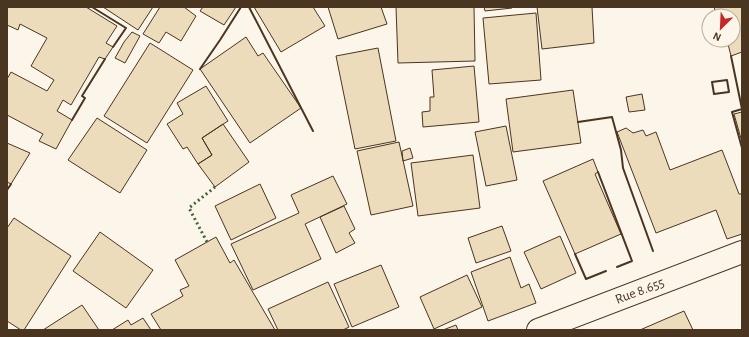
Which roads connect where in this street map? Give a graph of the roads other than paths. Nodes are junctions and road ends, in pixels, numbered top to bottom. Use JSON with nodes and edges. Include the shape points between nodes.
{"nodes":[{"id":1,"x":742,"y":252,"type":"edge"},
{"id":2,"x":538,"y":330,"type":"edge"}],
"edges":[{"from":1,"to":2,"type":"street","name":"Rue 8.655"}]}
